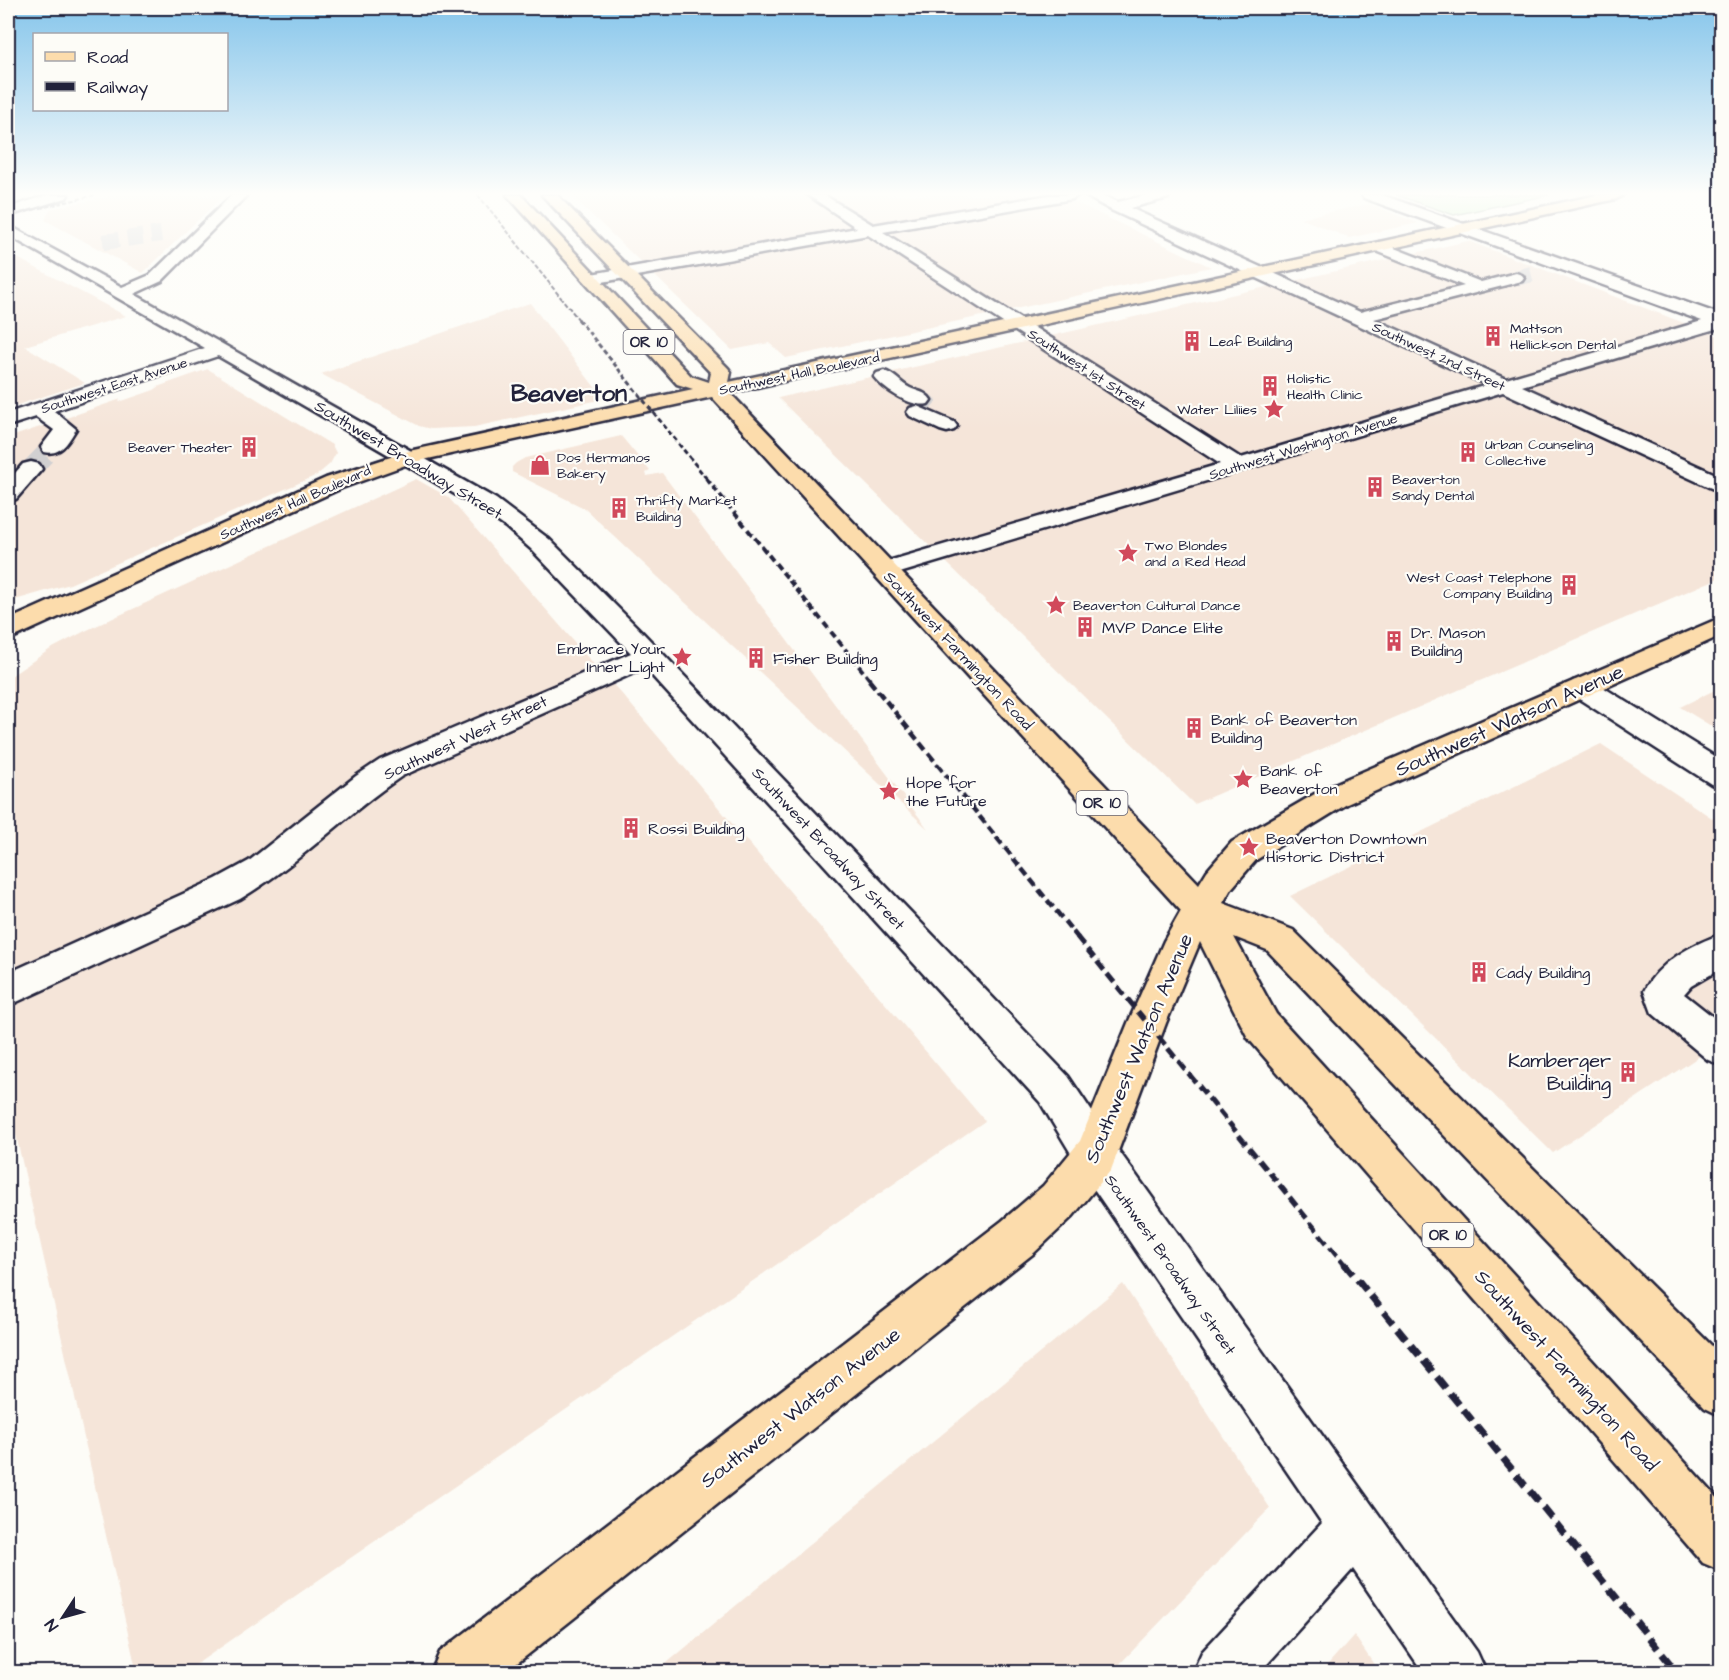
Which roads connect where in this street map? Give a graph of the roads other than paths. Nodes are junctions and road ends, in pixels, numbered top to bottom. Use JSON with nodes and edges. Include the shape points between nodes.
{"nodes":[{"id":1,"x":87,"y":273,"type":"edge"},
{"id":2,"x":161,"y":273,"type":"edge"},
{"id":3,"x":586,"y":273,"type":"edge"},
{"id":4,"x":623,"y":273,"type":"edge"},
{"id":5,"x":625,"y":273,"type":"edge"},
{"id":6,"x":937,"y":273,"type":"edge"},
{"id":7,"x":1258,"y":273,"type":"edge"},
{"id":8,"x":1260,"y":273,"type":"edge"},
{"id":9,"x":1446,"y":273,"type":"edge"},
{"id":10,"x":1586,"y":273,"type":"edge"},
{"id":11,"x":1516,"y":278,"type":"tunnel mouth"},
{"id":12,"x":591,"y":279,"type":"junction"},
{"id":13,"x":1480,"y":287,"type":"junction"},
{"id":14,"x":122,"y":293,"type":"junction"},
{"id":15,"x":1358,"y":318,"type":"junction"},
{"id":16,"x":1721,"y":321,"type":"edge"},
{"id":17,"x":1018,"y":325,"type":"junction"},
{"id":18,"x":221,"y":349,"type":"junction"},
{"id":19,"x":884,"y":377,"type":"dead end"},
{"id":20,"x":1504,"y":386,"type":"junction"},
{"id":21,"x":717,"y":392,"type":"junction"},
{"id":22,"x":39,"y":410,"type":"junction"},
{"id":23,"x":8,"y":420,"type":"edge"},
{"id":24,"x":947,"y":426,"type":"tunnel mouth"},
{"id":25,"x":52,"y":447,"type":"tunnel mouth"},
{"id":26,"x":409,"y":457,"type":"junction"},
{"id":27,"x":1238,"y":466,"type":"junction"},
{"id":28,"x":31,"y":469,"type":"tunnel mouth"},
{"id":29,"x":1722,"y":486,"type":"edge"},
{"id":30,"x":8,"y":494,"type":"edge"},
{"id":31,"x":884,"y":570,"type":"junction"},
{"id":32,"x":67,"y":603,"type":"junction"},
{"id":33,"x":8,"y":617,"type":"edge"},
{"id":34,"x":1722,"y":624,"type":"edge"},
{"id":35,"x":8,"y":630,"type":"edge"},
{"id":36,"x":649,"y":656,"type":"junction"},
{"id":37,"x":1583,"y":688,"type":"junction"},
{"id":38,"x":1722,"y":776,"type":"edge"},
{"id":39,"x":1200,"y":909,"type":"junction"},
{"id":40,"x":1722,"y":949,"type":"edge"},
{"id":41,"x":8,"y":990,"type":"edge"},
{"id":42,"x":1722,"y":1048,"type":"edge"},
{"id":43,"x":1095,"y":1155,"type":"junction"},
{"id":44,"x":1722,"y":1391,"type":"edge"},
{"id":45,"x":1355,"y":1527,"type":"junction"},
{"id":46,"x":1722,"y":1544,"type":"edge"},
{"id":47,"x":460,"y":1672,"type":"edge"},
{"id":48,"x":1222,"y":1672,"type":"edge"},
{"id":49,"x":1457,"y":1672,"type":"edge"}],
"edges":[{"from":1,"to":14,"type":"street","name":"Southwest Broadway Street"},
{"from":2,"to":14,"type":"street"},
{"from":3,"to":12,"type":"main road","name":"Southwest Farmington Road","number":"OR 10"},
{"from":4,"to":12,"type":"street"},
{"from":5,"to":21,"type":"main road","number":"OR 10","via":[[721,372]]},
{"from":6,"to":17,"type":"street","name":"Southwest 1st Street"},
{"from":7,"to":17,"type":"main road","name":"Southwest Hall Boulevard"},
{"from":8,"to":15,"type":"street","name":"Southwest 2nd Street"},
{"from":9,"to":13,"type":"street"},
{"from":10,"to":16,"type":"street"},
{"from":11,"to":13,"type":"street"},
{"from":12,"to":21,"type":"main road","name":"Southwest Farmington Road","number":"OR 10","via":[[684,380]]},
{"from":13,"to":15,"type":"street"},
{"from":14,"to":18,"type":"street","name":"Southwest Broadway Street"},
{"from":15,"to":20,"type":"street","name":"Southwest 2nd Street"},
{"from":16,"to":20,"type":"street","name":"Southwest Washington Avenue"},
{"from":17,"to":21,"type":"main road","name":"Southwest Hall Boulevard"},
{"from":17,"to":27,"type":"street","name":"Southwest 1st Street"},
{"from":18,"to":22,"type":"street","name":"Southwest East Avenue"},
{"from":18,"to":26,"type":"street","name":"Southwest Broadway Street"},
{"from":19,"to":24,"type":"street"},
{"from":20,"to":27,"type":"street","name":"Southwest Washington Avenue"},
{"from":20,"to":29,"type":"street","name":"Southwest 2nd Street"},
{"from":21,"to":26,"type":"main road","name":"Southwest Hall Boulevard"},
{"from":21,"to":31,"type":"main road","name":"Southwest Farmington Road","number":"OR 10"},
{"from":22,"to":23,"type":"street","name":"Southwest East Avenue"},
{"from":22,"to":25,"type":"street","via":[[66,429]]},
{"from":26,"to":32,"type":"main road","name":"Southwest Hall Boulevard","via":[[334,483]]},
{"from":26,"to":36,"type":"street","name":"Southwest Broadway Street","via":[[516,524]]},
{"from":27,"to":31,"type":"street","name":"Southwest Washington Avenue"},
{"from":28,"to":30,"type":"street"},
{"from":31,"to":39,"type":"main road","name":"Southwest Farmington Road","number":"OR 10"},
{"from":32,"to":33,"type":"main road"},
{"from":32,"to":35,"type":"main road","name":"Southwest Hall Boulevard"},
{"from":34,"to":37,"type":"main road","name":"Southwest Watson Avenue"},
{"from":36,"to":41,"type":"street","name":"Southwest West Street","via":[[391,768],[261,870],[228,889]]},
{"from":36,"to":43,"type":"street","name":"Southwest Broadway Street","via":[[1054,1089]]},
{"from":37,"to":38,"type":"street"},
{"from":37,"to":39,"type":"main road","name":"Southwest Watson Avenue","via":[[1336,796],[1286,824],[1244,851]]},
{"from":39,"to":43,"type":"main road","name":"Southwest Watson Avenue","via":[[1147,1023]]},
{"from":39,"to":44,"type":"main road","name":"Southwest Farmington Road","number":"OR 10","via":[[1280,940]]},
{"from":39,"to":46,"type":"main road","name":"Southwest Farmington Road","number":"OR 10","via":[[1262,1026]]},
{"from":40,"to":42,"type":"street","via":[[1678,975],[1663,991],[1665,1001]]},
{"from":43,"to":45,"type":"street","name":"Southwest Broadway Street"},
{"from":43,"to":47,"type":"main road","name":"Southwest Watson Avenue","via":[[1058,1201],[1018,1237]]},
{"from":45,"to":48,"type":"street"},
{"from":45,"to":49,"type":"street","name":"Southwest Broadway Street"}]}
